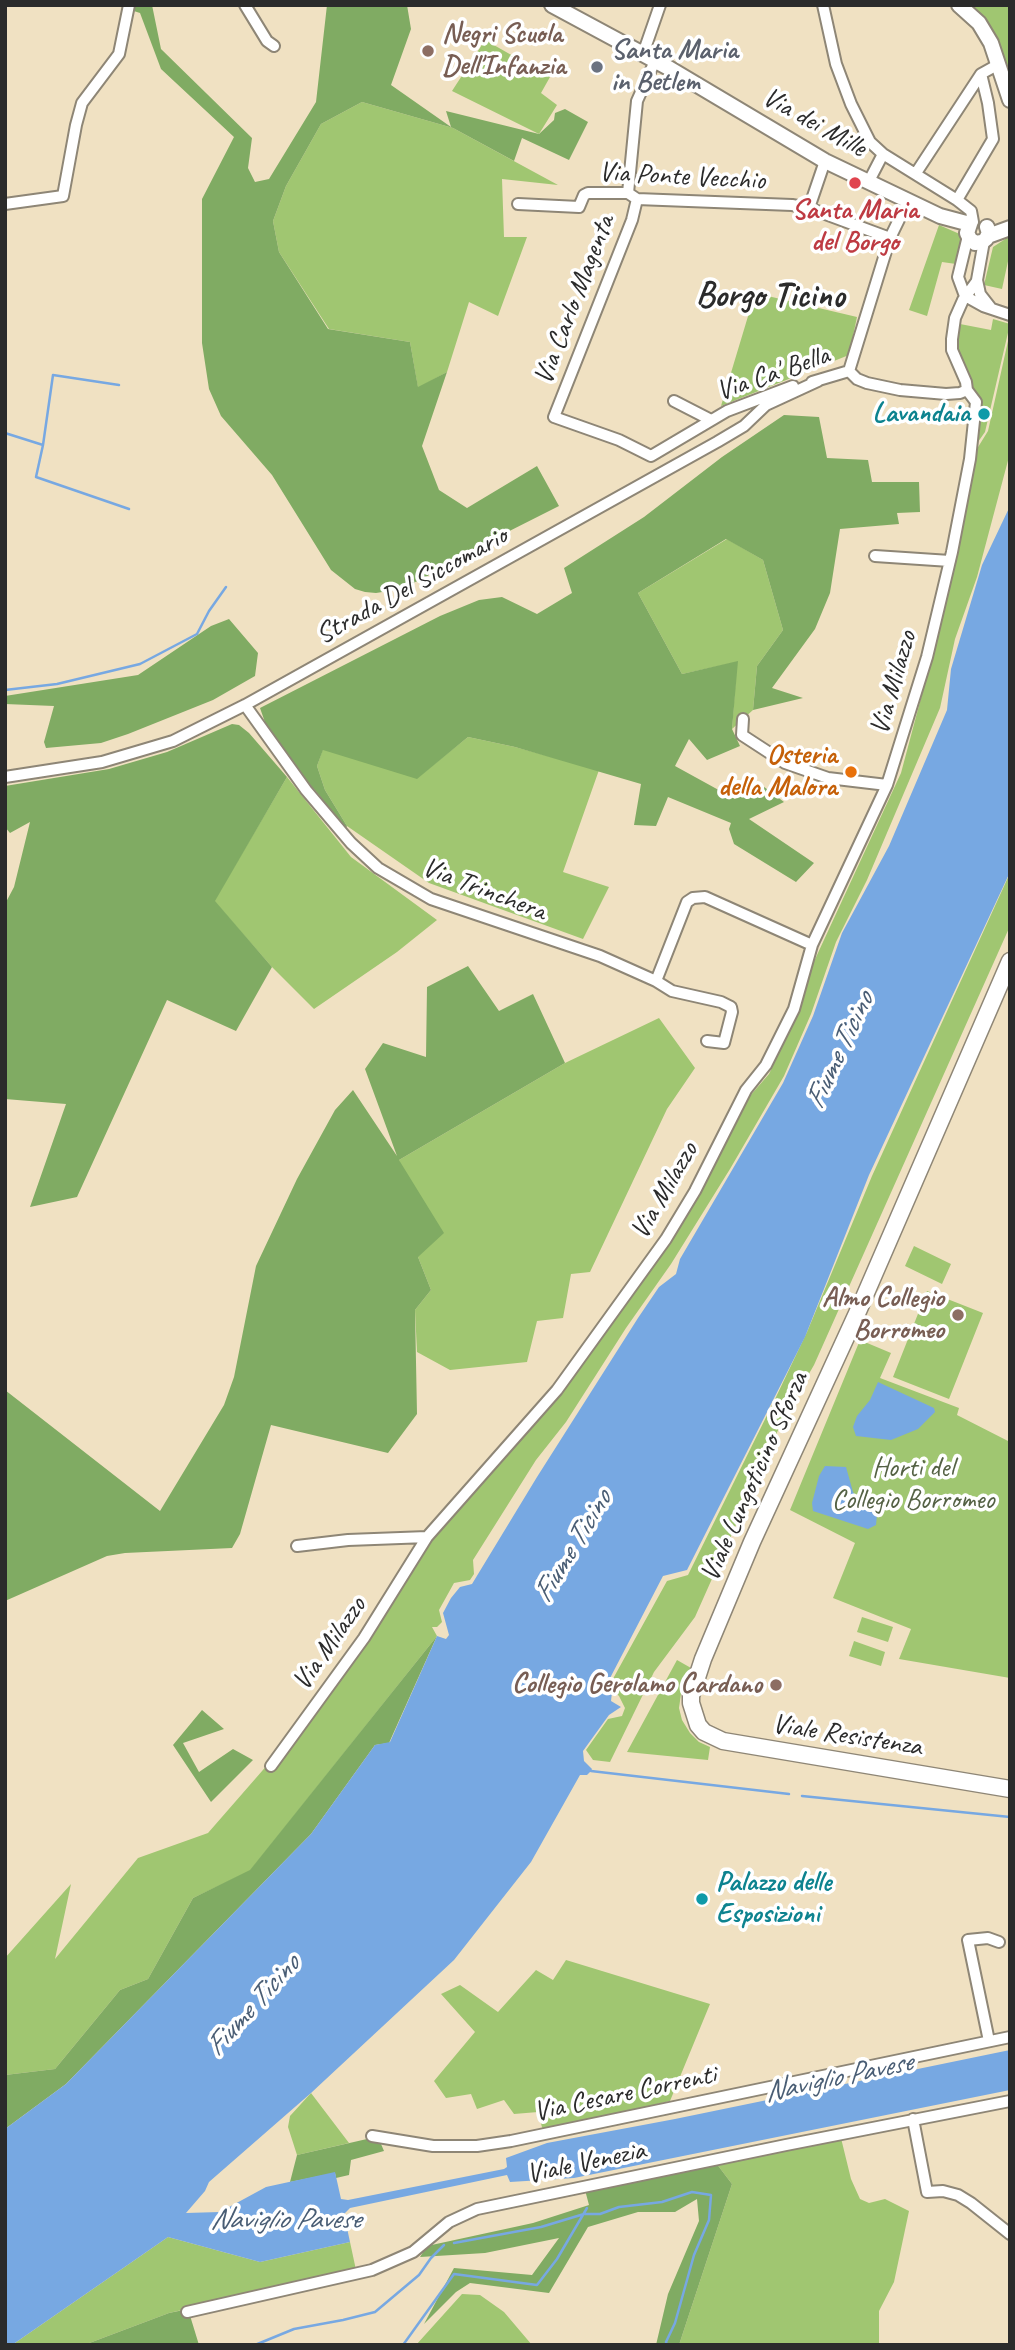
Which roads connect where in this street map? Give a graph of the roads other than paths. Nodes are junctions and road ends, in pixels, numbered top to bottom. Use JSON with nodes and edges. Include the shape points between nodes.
{"nodes":[{"id":1,"x":129,"y":5,"type":"edge"},
{"id":2,"x":245,"y":5,"type":"edge"},
{"id":3,"x":552,"y":5,"type":"edge"},
{"id":4,"x":660,"y":5,"type":"edge"},
{"id":5,"x":823,"y":5,"type":"edge"},
{"id":6,"x":959,"y":5,"type":"edge"},
{"id":7,"x":274,"y":47,"type":"dead end"},
{"id":8,"x":649,"y":58,"type":"junction"},
{"id":9,"x":999,"y":64,"type":"junction"},
{"id":10,"x":981,"y":74,"type":"junction"},
{"id":11,"x":1010,"y":100,"type":"edge"},
{"id":12,"x":883,"y":153,"type":"junction"},
{"id":13,"x":825,"y":161,"type":"junction"},
{"id":14,"x":916,"y":173,"type":"junction"},
{"id":15,"x":869,"y":181,"type":"junction"},
{"id":16,"x":632,"y":196,"type":"junction"},
{"id":17,"x":957,"y":200,"type":"junction"},
{"id":18,"x":908,"y":201,"type":"junction"},
{"id":19,"x":5,"y":204,"type":"edge"},
{"id":20,"x":518,"y":204,"type":"dead end"},
{"id":21,"x":809,"y":208,"type":"junction"},
{"id":22,"x":1010,"y":228,"type":"edge"},
{"id":23,"x":977,"y":231,"type":"junction"},
{"id":24,"x":890,"y":238,"type":"junction"},
{"id":25,"x":977,"y":281,"type":"junction"},
{"id":26,"x":965,"y":296,"type":"junction"},
{"id":27,"x":989,"y":306,"type":"junction"},
{"id":28,"x":1010,"y":315,"type":"edge"},
{"id":29,"x":849,"y":371,"type":"junction"},
{"id":30,"x":818,"y":381,"type":"junction"},
{"id":31,"x":967,"y":390,"type":"junction"},
{"id":32,"x":674,"y":401,"type":"dead end"},
{"id":33,"x":554,"y":418,"type":"joint"},
{"id":34,"x":711,"y":420,"type":"junction"},
{"id":35,"x":875,"y":556,"type":"dead end"},
{"id":36,"x":950,"y":561,"type":"junction"},
{"id":37,"x":244,"y":705,"type":"junction"},
{"id":38,"x":743,"y":719,"type":"dead end"},
{"id":39,"x":5,"y":777,"type":"edge"},
{"id":40,"x":887,"y":785,"type":"junction"},
{"id":41,"x":812,"y":945,"type":"junction"},
{"id":42,"x":1010,"y":961,"type":"edge"},
{"id":43,"x":656,"y":981,"type":"junction"},
{"id":44,"x":707,"y":1041,"type":"dead end"},
{"id":45,"x":427,"y":1537,"type":"junction"},
{"id":46,"x":297,"y":1546,"type":"dead end"},
{"id":47,"x":692,"y":1710,"type":"joint"},
{"id":48,"x":271,"y":1766,"type":"dead end"},
{"id":49,"x":1010,"y":1789,"type":"edge"},
{"id":50,"x":999,"y":1942,"type":"dead end"},
{"id":51,"x":1010,"y":2037,"type":"edge"},
{"id":52,"x":989,"y":2041,"type":"junction"},
{"id":53,"x":1010,"y":2101,"type":"edge"},
{"id":54,"x":914,"y":2119,"type":"junction"},
{"id":55,"x":372,"y":2136,"type":"dead end"},
{"id":56,"x":1010,"y":2234,"type":"edge"},
{"id":57,"x":187,"y":2312,"type":"dead end"}],
"edges":[{"from":1,"to":19,"type":"street","via":[[119,54],[82,103],[64,196]]},
{"from":2,"to":7,"type":"street"},
{"from":3,"to":8,"type":"street","name":"Via dei Mille"},
{"from":4,"to":8,"type":"street","name":"Via Carlo Magenta"},
{"from":5,"to":12,"type":"street","via":[[836,64],[851,104],[870,142]]},
{"from":6,"to":9,"type":"street","via":[[979,23]]},
{"from":8,"to":13,"type":"street","name":"Via dei Mille"},
{"from":8,"to":16,"type":"street","name":"Via Carlo Magenta","via":[[637,101]]},
{"from":9,"to":10,"type":"street"},
{"from":9,"to":11,"type":"street"},
{"from":10,"to":14,"type":"street"},
{"from":10,"to":17,"type":"street","via":[[993,139]]},
{"from":12,"to":14,"type":"street"},
{"from":12,"to":15,"type":"street"},
{"from":13,"to":15,"type":"street","name":"Via dei Mille"},
{"from":13,"to":21,"type":"street"},
{"from":14,"to":17,"type":"street"},
{"from":15,"to":18,"type":"street","name":"Via dei Mille"},
{"from":16,"to":20,"type":"street","name":"Via Ponte Vecchio","via":[[589,193],[579,207]]},
{"from":16,"to":21,"type":"street","name":"Via Ponte Vecchio"},
{"from":16,"to":33,"type":"street","name":"Via Carlo Magenta","via":[[632,219]]},
{"from":17,"to":23,"type":"street","via":[[971,211]]},
{"from":18,"to":23,"type":"street","name":"Via dei Mille"},
{"from":18,"to":24,"type":"street"},
{"from":21,"to":24,"type":"street","name":"Via Ponte Vecchio"},
{"from":22,"to":23,"type":"street"},
{"from":23,"to":25,"type":"street"},
{"from":23,"to":26,"type":"street","via":[[958,277]]},
{"from":24,"to":29,"type":"street"},
{"from":25,"to":26,"type":"street"},
{"from":25,"to":27,"type":"street"},
{"from":26,"to":27,"type":"street"},
{"from":26,"to":31,"type":"street","name":"Via Milazzo","via":[[955,318],[952,350]]},
{"from":27,"to":28,"type":"street"},
{"from":29,"to":30,"type":"street","name":"Via Ca' Bella"},
{"from":29,"to":31,"type":"street","via":[[867,383],[900,390],[946,394]]},
{"from":30,"to":34,"type":"street","name":"Via Ca' Bella","via":[[758,398]]},
{"from":30,"to":37,"type":"street","name":"Strada Del Siccomario","via":[[766,405],[744,426],[717,442]]},
{"from":31,"to":36,"type":"street","name":"Via Milazzo","via":[[976,402]]},
{"from":32,"to":34,"type":"street","name":"Via Ca' Bella"},
{"from":33,"to":34,"type":"street","name":"Via Ca' Bella","via":[[651,456]]},
{"from":35,"to":36,"type":"street"},
{"from":36,"to":40,"type":"street","name":"Via Milazzo","via":[[921,679]]},
{"from":37,"to":39,"type":"street","name":"Strada Del Siccomario","via":[[173,741],[138,752]]},
{"from":37,"to":43,"type":"street","name":"Via Trinchera","via":[[322,810],[378,868],[431,899],[600,956]]},
{"from":38,"to":40,"type":"street","via":[[742,735],[785,763],[828,778]]},
{"from":40,"to":41,"type":"street","name":"Via Milazzo"},
{"from":41,"to":43,"type":"street","via":[[705,897],[693,898],[687,902]]},
{"from":41,"to":45,"type":"street","name":"Via Milazzo","via":[[794,1009],[766,1065],[746,1090],[682,1216],[557,1390]]},
{"from":42,"to":47,"type":"main road","name":"Viale Lungoticino Sforza","via":[[859,1310],[752,1542],[703,1659],[691,1696]]},
{"from":43,"to":44,"type":"street","name":"Via Trinchera","via":[[672,991],[731,1007],[724,1043]]},
{"from":45,"to":46,"type":"street"},
{"from":45,"to":48,"type":"street","name":"Via Milazzo","via":[[365,1638]]},
{"from":47,"to":49,"type":"main road","name":"Viale Resistenza","via":[[705,1732],[737,1744]]},
{"from":50,"to":52,"type":"street","via":[[968,1940]]},
{"from":51,"to":52,"type":"street","name":"Via Cesare Correnti"},
{"from":52,"to":55,"type":"street","name":"Via Cesare Correnti","via":[[512,2141],[433,2146]]},
{"from":53,"to":54,"type":"street","name":"Viale Venezia"},
{"from":54,"to":56,"type":"street","via":[[927,2192],[958,2195]]},
{"from":54,"to":57,"type":"street","name":"Viale Venezia","via":[[477,2209],[449,2222],[413,2252],[372,2270]]}]}
